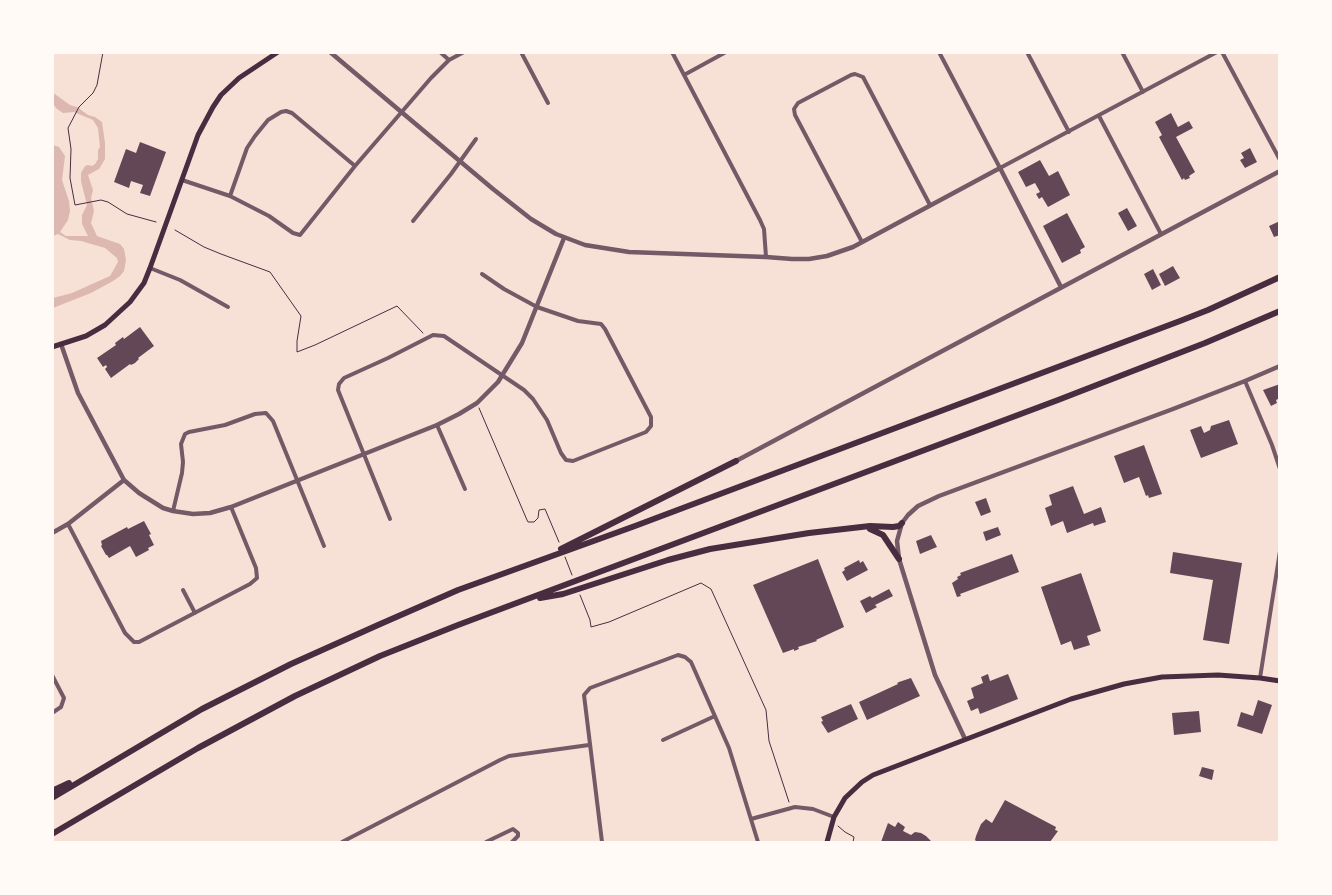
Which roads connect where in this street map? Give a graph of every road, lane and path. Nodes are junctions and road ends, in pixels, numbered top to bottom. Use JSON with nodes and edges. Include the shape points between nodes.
{"nodes":[{"id":1,"x":103,"y":52,"type":"edge"},
{"id":2,"x":278,"y":52,"type":"edge"},
{"id":3,"x":330,"y":52,"type":"edge"},
{"id":4,"x":440,"y":52,"type":"edge"},
{"id":5,"x":464,"y":52,"type":"edge"},
{"id":6,"x":521,"y":52,"type":"edge"},
{"id":7,"x":672,"y":52,"type":"edge"},
{"id":8,"x":726,"y":52,"type":"edge"},
{"id":9,"x":939,"y":52,"type":"edge"},
{"id":10,"x":1027,"y":52,"type":"edge"},
{"id":11,"x":1122,"y":52,"type":"edge"},
{"id":12,"x":1217,"y":52,"type":"edge"},
{"id":13,"x":1222,"y":52,"type":"edge"},
{"id":14,"x":449,"y":60,"type":"junction"},
{"id":15,"x":684,"y":75,"type":"junction"},
{"id":16,"x":1143,"y":92,"type":"junction"},
{"id":17,"x":548,"y":103,"type":"dead end"},
{"id":18,"x":401,"y":112,"type":"junction"},
{"id":19,"x":1098,"y":116,"type":"junction"},
{"id":20,"x":1068,"y":132,"type":"junction"},
{"id":21,"x":476,"y":139,"type":"dead end"},
{"id":22,"x":1280,"y":160,"type":"edge"},
{"id":23,"x":460,"y":162,"type":"junction"},
{"id":24,"x":356,"y":166,"type":"junction"},
{"id":25,"x":1000,"y":168,"type":"junction"},
{"id":26,"x":1280,"y":171,"type":"edge"},
{"id":27,"x":182,"y":180,"type":"junction"},
{"id":28,"x":230,"y":196,"type":"junction"},
{"id":29,"x":930,"y":206,"type":"junction"},
{"id":30,"x":413,"y":221,"type":"dead end"},
{"id":31,"x":156,"y":222,"type":"dead end"},
{"id":32,"x":175,"y":230,"type":"dead end"},
{"id":33,"x":300,"y":234,"type":"junction"},
{"id":34,"x":1161,"y":234,"type":"junction"},
{"id":35,"x":564,"y":238,"type":"junction"},
{"id":36,"x":306,"y":239,"type":"dead end"},
{"id":37,"x":862,"y":242,"type":"junction"},
{"id":38,"x":766,"y":257,"type":"junction"},
{"id":39,"x":150,"y":268,"type":"junction"},
{"id":40,"x":482,"y":274,"type":"dead end"},
{"id":41,"x":1280,"y":277,"type":"edge"},
{"id":42,"x":1061,"y":287,"type":"junction"},
{"id":43,"x":228,"y":307,"type":"dead end"},
{"id":44,"x":537,"y":307,"type":"junction"},
{"id":45,"x":1280,"y":311,"type":"edge"},
{"id":46,"x":427,"y":338,"type":"junction"},
{"id":47,"x":61,"y":344,"type":"junction"},
{"id":48,"x":52,"y":347,"type":"edge"},
{"id":49,"x":1280,"y":366,"type":"edge"},
{"id":50,"x":503,"y":375,"type":"junction"},
{"id":51,"x":1245,"y":381,"type":"junction"},
{"id":52,"x":477,"y":403,"type":"junction"},
{"id":53,"x":437,"y":425,"type":"junction"},
{"id":54,"x":364,"y":454,"type":"junction"},
{"id":55,"x":736,"y":460,"type":"joint"},
{"id":56,"x":1280,"y":469,"type":"edge"},
{"id":57,"x":124,"y":480,"type":"junction"},
{"id":58,"x":297,"y":481,"type":"junction"},
{"id":59,"x":465,"y":489,"type":"dead end"},
{"id":60,"x":231,"y":507,"type":"junction"},
{"id":61,"x":173,"y":511,"type":"junction"},
{"id":62,"x":390,"y":519,"type":"dead end"},
{"id":63,"x":902,"y":522,"type":"junction"},
{"id":64,"x":68,"y":524,"type":"junction"},
{"id":65,"x":854,"y":528,"type":"junction"},
{"id":66,"x":52,"y":533,"type":"edge"},
{"id":67,"x":324,"y":546,"type":"dead end"},
{"id":68,"x":561,"y":547,"type":"dead end"},
{"id":69,"x":1280,"y":551,"type":"edge"},
{"id":70,"x":564,"y":556,"type":"dead end"},
{"id":71,"x":899,"y":559,"type":"junction"},
{"id":72,"x":537,"y":561,"type":"junction"},
{"id":73,"x":572,"y":574,"type":"dead end"},
{"id":74,"x":183,"y":590,"type":"dead end"},
{"id":75,"x":579,"y":592,"type":"dead end"},
{"id":76,"x":527,"y":600,"type":"junction"},
{"id":77,"x":195,"y":613,"type":"junction"},
{"id":78,"x":52,"y":675,"type":"edge"},
{"id":79,"x":1260,"y":678,"type":"junction"},
{"id":80,"x":1280,"y":681,"type":"edge"},
{"id":81,"x":52,"y":714,"type":"edge"},
{"id":82,"x":715,"y":716,"type":"junction"},
{"id":83,"x":965,"y":739,"type":"junction"},
{"id":84,"x":663,"y":740,"type":"dead end"},
{"id":85,"x":589,"y":745,"type":"junction"},
{"id":86,"x":104,"y":766,"type":"junction"},
{"id":87,"x":52,"y":791,"type":"edge"},
{"id":88,"x":52,"y":798,"type":"edge"},
{"id":89,"x":791,"y":808,"type":"junction"},
{"id":90,"x":834,"y":817,"type":"junction"},
{"id":91,"x":751,"y":819,"type":"junction"},
{"id":92,"x":838,"y":826,"type":"dead end"},
{"id":93,"x":52,"y":834,"type":"edge"},
{"id":94,"x":342,"y":842,"type":"edge"},
{"id":95,"x":486,"y":842,"type":"edge"},
{"id":96,"x":512,"y":842,"type":"edge"},
{"id":97,"x":602,"y":842,"type":"edge"},
{"id":98,"x":758,"y":842,"type":"edge"},
{"id":99,"x":827,"y":842,"type":"edge"},
{"id":100,"x":853,"y":842,"type":"edge"}],
"edges":[{"from":1,"to":31,"type":"path","via":[[97,85],[79,107],[68,128],[70,178],[76,205],[108,202],[127,214]]},
{"from":2,"to":27,"type":"main road","via":[[239,78],[212,107]]},
{"from":3,"to":18,"type":"street"},
{"from":4,"to":14,"type":"street"},
{"from":5,"to":14,"type":"street"},
{"from":6,"to":17,"type":"street"},
{"from":7,"to":15,"type":"street"},
{"from":8,"to":15,"type":"street"},
{"from":9,"to":25,"type":"street"},
{"from":10,"to":20,"type":"street"},
{"from":11,"to":16,"type":"street"},
{"from":12,"to":16,"type":"street"},
{"from":13,"to":22,"type":"street"},
{"from":14,"to":18,"type":"street"},
{"from":15,"to":38,"type":"street","via":[[760,220],[764,229]]},
{"from":16,"to":19,"type":"street"},
{"from":18,"to":23,"type":"street"},
{"from":18,"to":24,"type":"street"},
{"from":19,"to":20,"type":"street"},
{"from":19,"to":34,"type":"street"},
{"from":20,"to":25,"type":"street"},
{"from":21,"to":23,"type":"street"},
{"from":23,"to":30,"type":"street"},
{"from":23,"to":35,"type":"street","via":[[530,219]]},
{"from":24,"to":28,"type":"street","via":[[292,112],[281,112],[268,120],[254,136]]},
{"from":24,"to":33,"type":"street"},
{"from":25,"to":29,"type":"street"},
{"from":25,"to":42,"type":"street"},
{"from":26,"to":34,"type":"street"},
{"from":27,"to":28,"type":"street"},
{"from":27,"to":39,"type":"main road"},
{"from":28,"to":33,"type":"street"},
{"from":29,"to":37,"type":"street"},
{"from":29,"to":37,"type":"street","via":[[863,78],[851,75],[798,102],[795,115]]},
{"from":32,"to":46,"type":"path","via":[[221,254],[270,272],[301,316],[297,352],[398,306]]},
{"from":33,"to":36,"type":"street"},
{"from":34,"to":42,"type":"street"},
{"from":35,"to":38,"type":"street","via":[[629,252]]},
{"from":35,"to":44,"type":"street"},
{"from":37,"to":38,"type":"street","via":[[841,252],[809,259]]},
{"from":39,"to":43,"type":"street","via":[[180,280]]},
{"from":39,"to":47,"type":"main road","via":[[144,283],[118,315],[86,336]]},
{"from":40,"to":44,"type":"street"},
{"from":41,"to":72,"type":"highway","via":[[1171,324]]},
{"from":42,"to":55,"type":"street"},
{"from":44,"to":50,"type":"street","via":[[522,343]]},
{"from":44,"to":50,"type":"street","via":[[604,326],[651,417],[649,430],[573,461],[566,460],[540,409],[524,390]]},
{"from":45,"to":76,"type":"highway","via":[[1187,350]]},
{"from":46,"to":50,"type":"street","via":[[437,334],[444,336]]},
{"from":46,"to":54,"type":"street","via":[[340,380],[338,390]]},
{"from":47,"to":48,"type":"main road"},
{"from":47,"to":57,"type":"street","via":[[78,393]]},
{"from":49,"to":51,"type":"street"},
{"from":50,"to":52,"type":"street"},
{"from":51,"to":56,"type":"street"},
{"from":51,"to":63,"type":"street","via":[[938,496],[912,510]]},
{"from":52,"to":53,"type":"street"},
{"from":52,"to":68,"type":"path","via":[[526,520],[534,522],[539,510],[545,508]]},
{"from":53,"to":54,"type":"street"},
{"from":53,"to":59,"type":"street"},
{"from":54,"to":58,"type":"street"},
{"from":54,"to":62,"type":"street"},
{"from":55,"to":72,"type":"highway"},
{"from":57,"to":61,"type":"street","via":[[150,501]]},
{"from":57,"to":64,"type":"street"},
{"from":58,"to":60,"type":"street"},
{"from":58,"to":61,"type":"street","via":[[273,421],[266,413],[255,414],[226,425],[185,434],[181,444],[182,473]]},
{"from":58,"to":67,"type":"street"},
{"from":60,"to":61,"type":"street","via":[[210,513]]},
{"from":60,"to":77,"type":"street","via":[[257,578]]},
{"from":63,"to":65,"type":"highway","via":[[893,527]]},
{"from":63,"to":71,"type":"street"},
{"from":64,"to":66,"type":"street"},
{"from":64,"to":77,"type":"street","via":[[125,633],[134,642]]},
{"from":65,"to":71,"type":"highway","via":[[878,532],[886,538]]},
{"from":65,"to":76,"type":"highway","via":[[710,549],[563,594]]},
{"from":69,"to":79,"type":"street"},
{"from":70,"to":73,"type":"path"},
{"from":71,"to":83,"type":"street","via":[[935,675]]},
{"from":72,"to":86,"type":"highway","via":[[449,594],[291,664],[202,709]]},
{"from":74,"to":77,"type":"street"},
{"from":75,"to":89,"type":"path","via":[[591,627],[701,583],[711,589],[766,710],[769,741]]},
{"from":76,"to":93,"type":"highway","via":[[380,656],[295,696],[198,748]]},
{"from":78,"to":81,"type":"street","via":[[64,698],[61,707]]},
{"from":79,"to":80,"type":"main road"},
{"from":79,"to":83,"type":"main road","via":[[1218,674],[1153,678],[1071,699]]},
{"from":82,"to":84,"type":"street"},
{"from":82,"to":85,"type":"street","via":[[691,662],[678,655],[588,690],[583,699]]},
{"from":82,"to":91,"type":"street","via":[[729,748]]},
{"from":83,"to":90,"type":"main road","via":[[867,778],[845,798]]},
{"from":85,"to":94,"type":"street","via":[[509,756]]},
{"from":85,"to":97,"type":"street"},
{"from":86,"to":87,"type":"highway"},
{"from":86,"to":88,"type":"highway"},
{"from":89,"to":90,"type":"street","via":[[813,809]]},
{"from":89,"to":91,"type":"street"},
{"from":90,"to":99,"type":"main road"},
{"from":91,"to":98,"type":"street"},
{"from":92,"to":100,"type":"path","via":[[854,837]]},
{"from":95,"to":96,"type":"street","via":[[513,829],[518,836]]}]}
